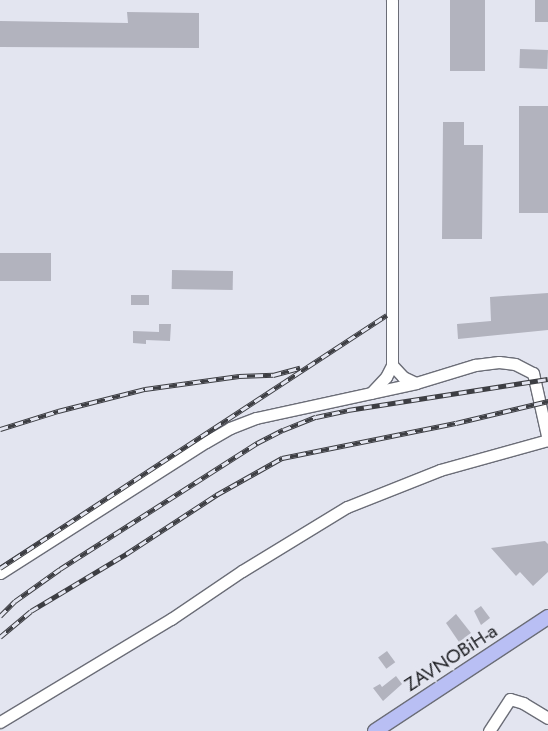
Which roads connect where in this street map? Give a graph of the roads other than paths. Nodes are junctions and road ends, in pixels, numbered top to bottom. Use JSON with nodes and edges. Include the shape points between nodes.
{"nodes":[{"id":1,"x":392,"y":0,"type":"edge"},
{"id":2,"x":392,"y":365,"type":"junction"},
{"id":3,"x":416,"y":384,"type":"junction"},
{"id":4,"x":370,"y":394,"type":"junction"},
{"id":5,"x":548,"y":440,"type":"edge"},
{"id":6,"x":0,"y":573,"type":"edge"},
{"id":7,"x":548,"y":617,"type":"edge"},
{"id":8,"x":548,"y":718,"type":"edge"},
{"id":9,"x":0,"y":722,"type":"edge"},
{"id":10,"x":376,"y":731,"type":"edge"},
{"id":11,"x":489,"y":731,"type":"edge"}],
"edges":[{"from":1,"to":2,"type":"street"},
{"from":2,"to":3,"type":"street","via":[[403,377]]},
{"from":2,"to":4,"type":"street"},
{"from":3,"to":4,"type":"street"},
{"from":3,"to":5,"type":"street","via":[[475,365],[499,362],[524,368],[533,373]]},
{"from":4,"to":6,"type":"street","via":[[256,418],[230,428]]},
{"from":5,"to":9,"type":"street","via":[[440,470],[347,507]]},
{"from":7,"to":10,"type":"main road","name":"ZAVNOBiH-a"},
{"from":8,"to":11,"type":"street","via":[[510,699]]}]}
